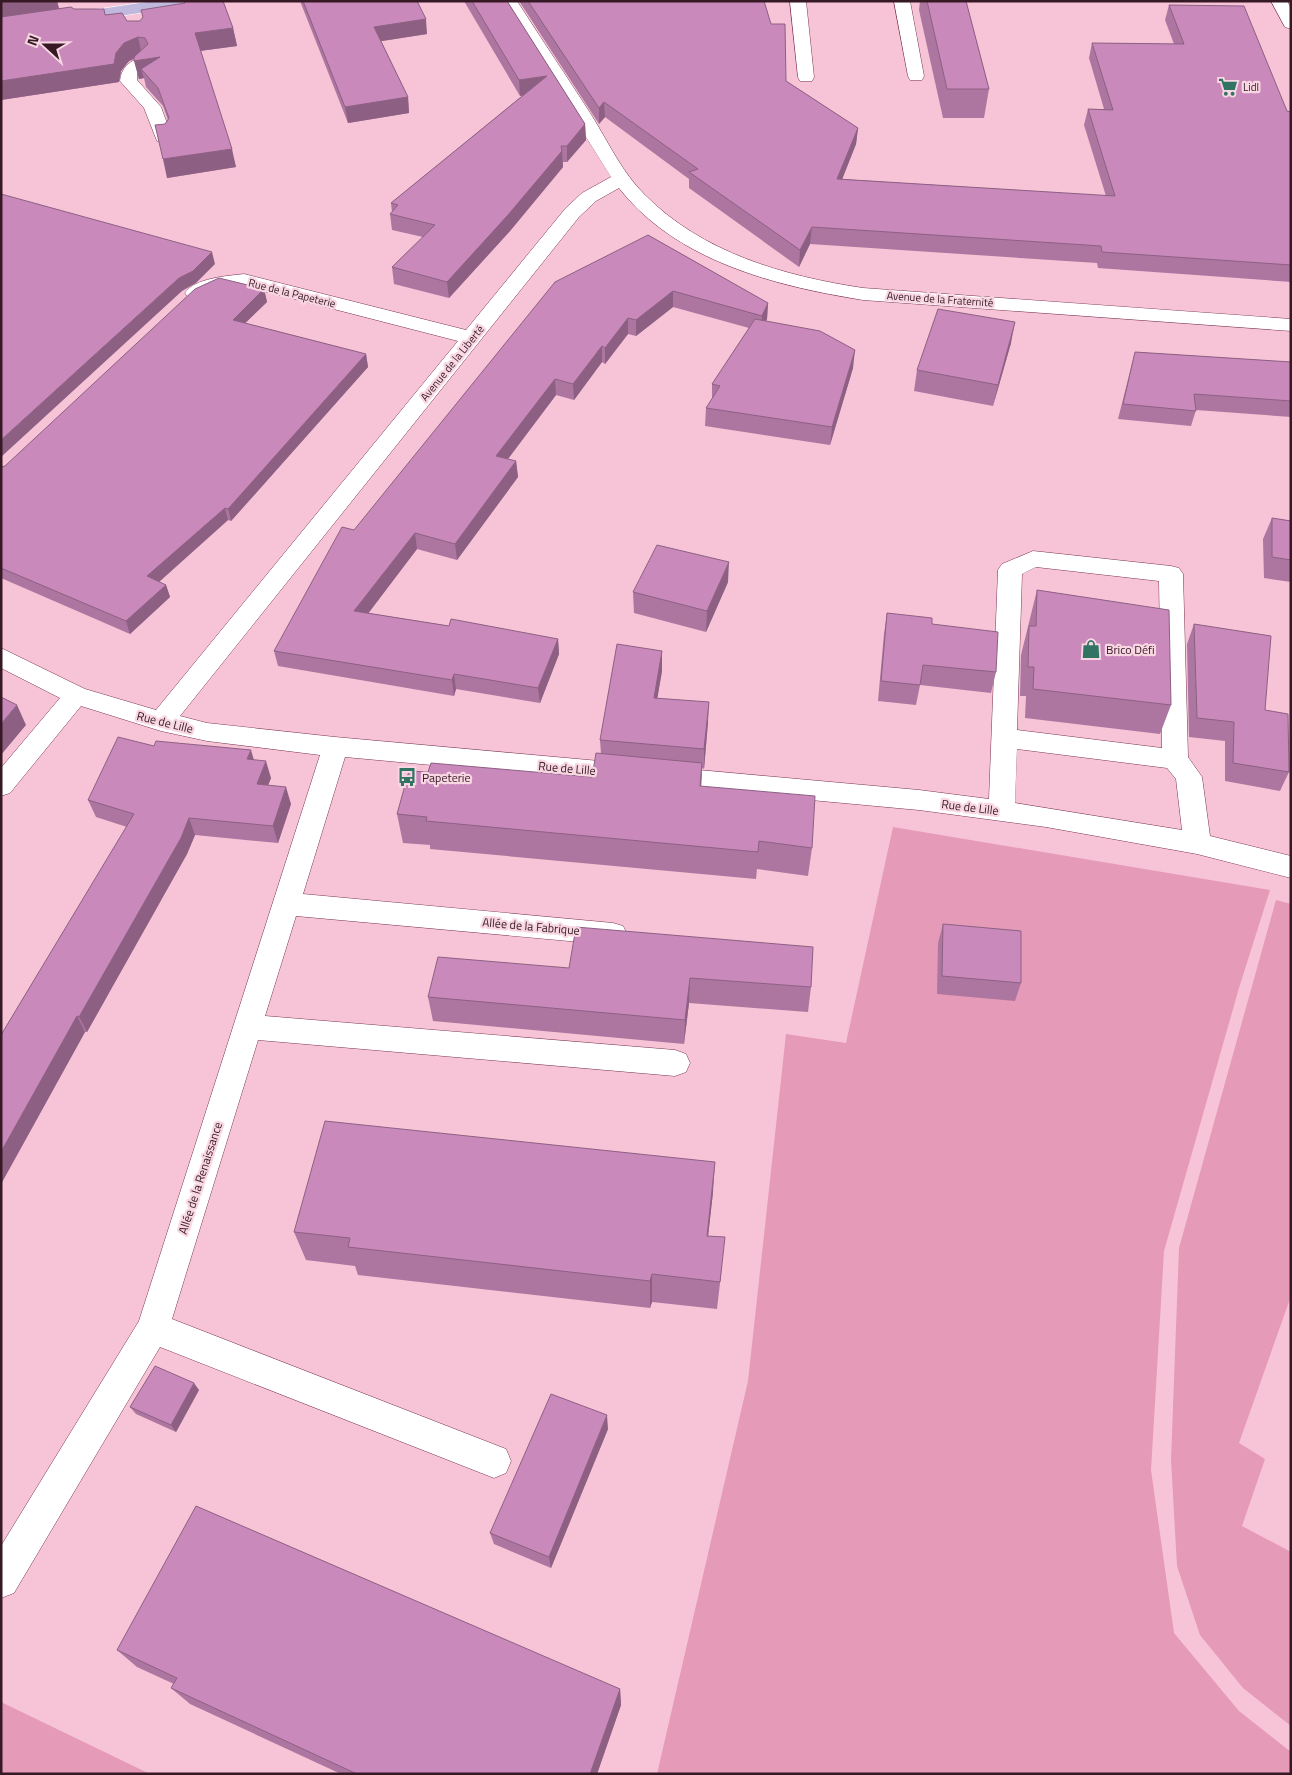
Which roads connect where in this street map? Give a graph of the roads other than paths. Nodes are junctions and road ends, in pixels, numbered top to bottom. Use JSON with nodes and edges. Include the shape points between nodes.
{"nodes":[{"id":1,"x":186,"y":1,"type":"edge"},
{"id":2,"x":509,"y":1,"type":"edge"},
{"id":3,"x":798,"y":1,"type":"edge"},
{"id":4,"x":1279,"y":1,"type":"edge"},
{"id":5,"x":902,"y":2,"type":"edge"},
{"id":6,"x":921,"y":3,"type":"dead end"},
{"id":7,"x":129,"y":10,"type":"junction"},
{"id":8,"x":1291,"y":24,"type":"edge"},
{"id":9,"x":135,"y":26,"type":"edge"},
{"id":10,"x":1,"y":29,"type":"edge"},
{"id":11,"x":143,"y":62,"type":"edge"},
{"id":12,"x":916,"y":76,"type":"dead end"},
{"id":13,"x":806,"y":77,"type":"dead end"},
{"id":14,"x":163,"y":137,"type":"edge"},
{"id":15,"x":621,"y":179,"type":"junction"},
{"id":16,"x":183,"y":303,"type":"edge"},
{"id":17,"x":1291,"y":325,"type":"edge"},
{"id":18,"x":472,"y":338,"type":"junction"},
{"id":19,"x":1,"y":657,"type":"edge"},
{"id":20,"x":76,"y":695,"type":"junction"},
{"id":21,"x":161,"y":722,"type":"junction"},
{"id":22,"x":1004,"y":738,"type":"junction"},
{"id":23,"x":336,"y":747,"type":"junction"},
{"id":24,"x":1175,"y":759,"type":"junction"},
{"id":25,"x":1,"y":786,"type":"edge"},
{"id":26,"x":1002,"y":811,"type":"junction"},
{"id":27,"x":1197,"y":844,"type":"junction"},
{"id":28,"x":1291,"y":867,"type":"edge"},
{"id":29,"x":286,"y":904,"type":"junction"},
{"id":30,"x":640,"y":936,"type":"edge"},
{"id":31,"x":248,"y":1027,"type":"junction"},
{"id":32,"x":675,"y":1063,"type":"dead end"},
{"id":33,"x":153,"y":1328,"type":"junction"},
{"id":34,"x":494,"y":1461,"type":"dead end"},
{"id":35,"x":1,"y":1580,"type":"edge"}],
"edges":[{"from":1,"to":7,"type":"main road"},
{"from":2,"to":15,"type":"street"},
{"from":3,"to":13,"type":"street"},
{"from":4,"to":8,"type":"street"},
{"from":5,"to":6,"type":"street"},
{"from":5,"to":12,"type":"street"},
{"from":7,"to":9,"type":"street"},
{"from":7,"to":10,"type":"main road"},
{"from":11,"to":14,"type":"street","via":[[129,72],[128,81],[152,108]]},
{"from":15,"to":17,"type":"street","name":"Avenue de la Fraternité","via":[[649,210],[685,236],[754,268],[810,285],[863,294]]},
{"from":15,"to":18,"type":"street","name":"Avenue de la Liberté","via":[[589,197],[572,213]]},
{"from":16,"to":18,"type":"street","name":"Rue de la Papeterie","via":[[208,286],[244,280]]},
{"from":18,"to":21,"type":"street","name":"Avenue de la Liberté"},
{"from":19,"to":20,"type":"street","name":"Rue de Lille"},
{"from":20,"to":21,"type":"street","name":"Rue de Lille"},
{"from":20,"to":25,"type":"street"},
{"from":21,"to":23,"type":"street","name":"Rue de Lille","via":[[232,736]]},
{"from":22,"to":24,"type":"street"},
{"from":22,"to":24,"type":"street","via":[[1010,570],[1033,559],[1171,574]]},
{"from":22,"to":26,"type":"street"},
{"from":23,"to":26,"type":"street","name":"Rue de Lille","via":[[871,795]]},
{"from":23,"to":29,"type":"street","name":"Allée de la Renaissance"},
{"from":24,"to":27,"type":"street","via":[[1189,777]]},
{"from":26,"to":27,"type":"street","name":"Rue de Lille"},
{"from":27,"to":28,"type":"street","name":"Rue de Lille"},
{"from":29,"to":30,"type":"street","name":"Allée de la Fabrique"},
{"from":29,"to":31,"type":"street","name":"Allée de la Renaissance"},
{"from":31,"to":32,"type":"street"},
{"from":31,"to":33,"type":"street","name":"Allée de la Renaissance"},
{"from":33,"to":34,"type":"street"},
{"from":33,"to":35,"type":"street","name":"Allée de la Renaissance"}]}
